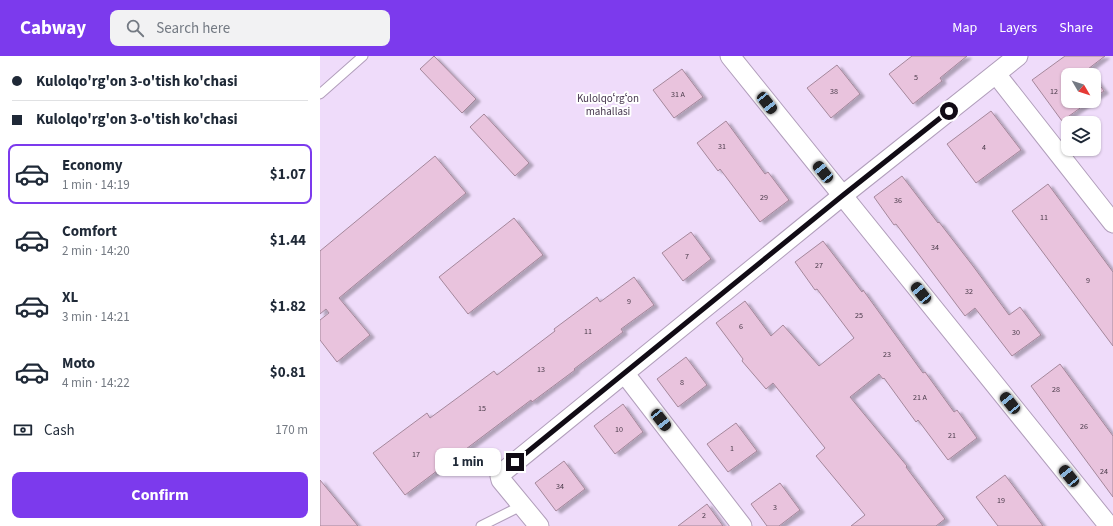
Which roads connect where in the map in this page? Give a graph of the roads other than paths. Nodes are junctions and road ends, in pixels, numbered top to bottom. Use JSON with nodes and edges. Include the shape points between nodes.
{"nodes":[{"id":1,"x":363,"y":56,"type":"edge"},
{"id":2,"x":730,"y":56,"type":"edge"},
{"id":3,"x":1018,"y":56,"type":"edge"},
{"id":4,"x":996,"y":74,"type":"junction"},
{"id":5,"x":320,"y":94,"type":"edge"},
{"id":6,"x":842,"y":196,"type":"junction"},
{"id":7,"x":1113,"y":223,"type":"edge"},
{"id":8,"x":625,"y":374,"type":"junction"},
{"id":9,"x":523,"y":505,"type":"junction"},
{"id":10,"x":481,"y":526,"type":"edge"},
{"id":11,"x":539,"y":526,"type":"edge"},
{"id":12,"x":742,"y":526,"type":"edge"},
{"id":13,"x":1108,"y":526,"type":"edge"}],
"edges":[{"from":1,"to":5,"type":"lane"},
{"from":2,"to":6,"type":"street"},
{"from":3,"to":4,"type":"street"},
{"from":4,"to":6,"type":"street"},
{"from":4,"to":7,"type":"street"},
{"from":6,"to":8,"type":"street"},
{"from":6,"to":13,"type":"street"},
{"from":8,"to":9,"type":"street","via":[[500,476]]},
{"from":8,"to":12,"type":"street"},
{"from":9,"to":10,"type":"lane"},
{"from":9,"to":11,"type":"street"}]}
